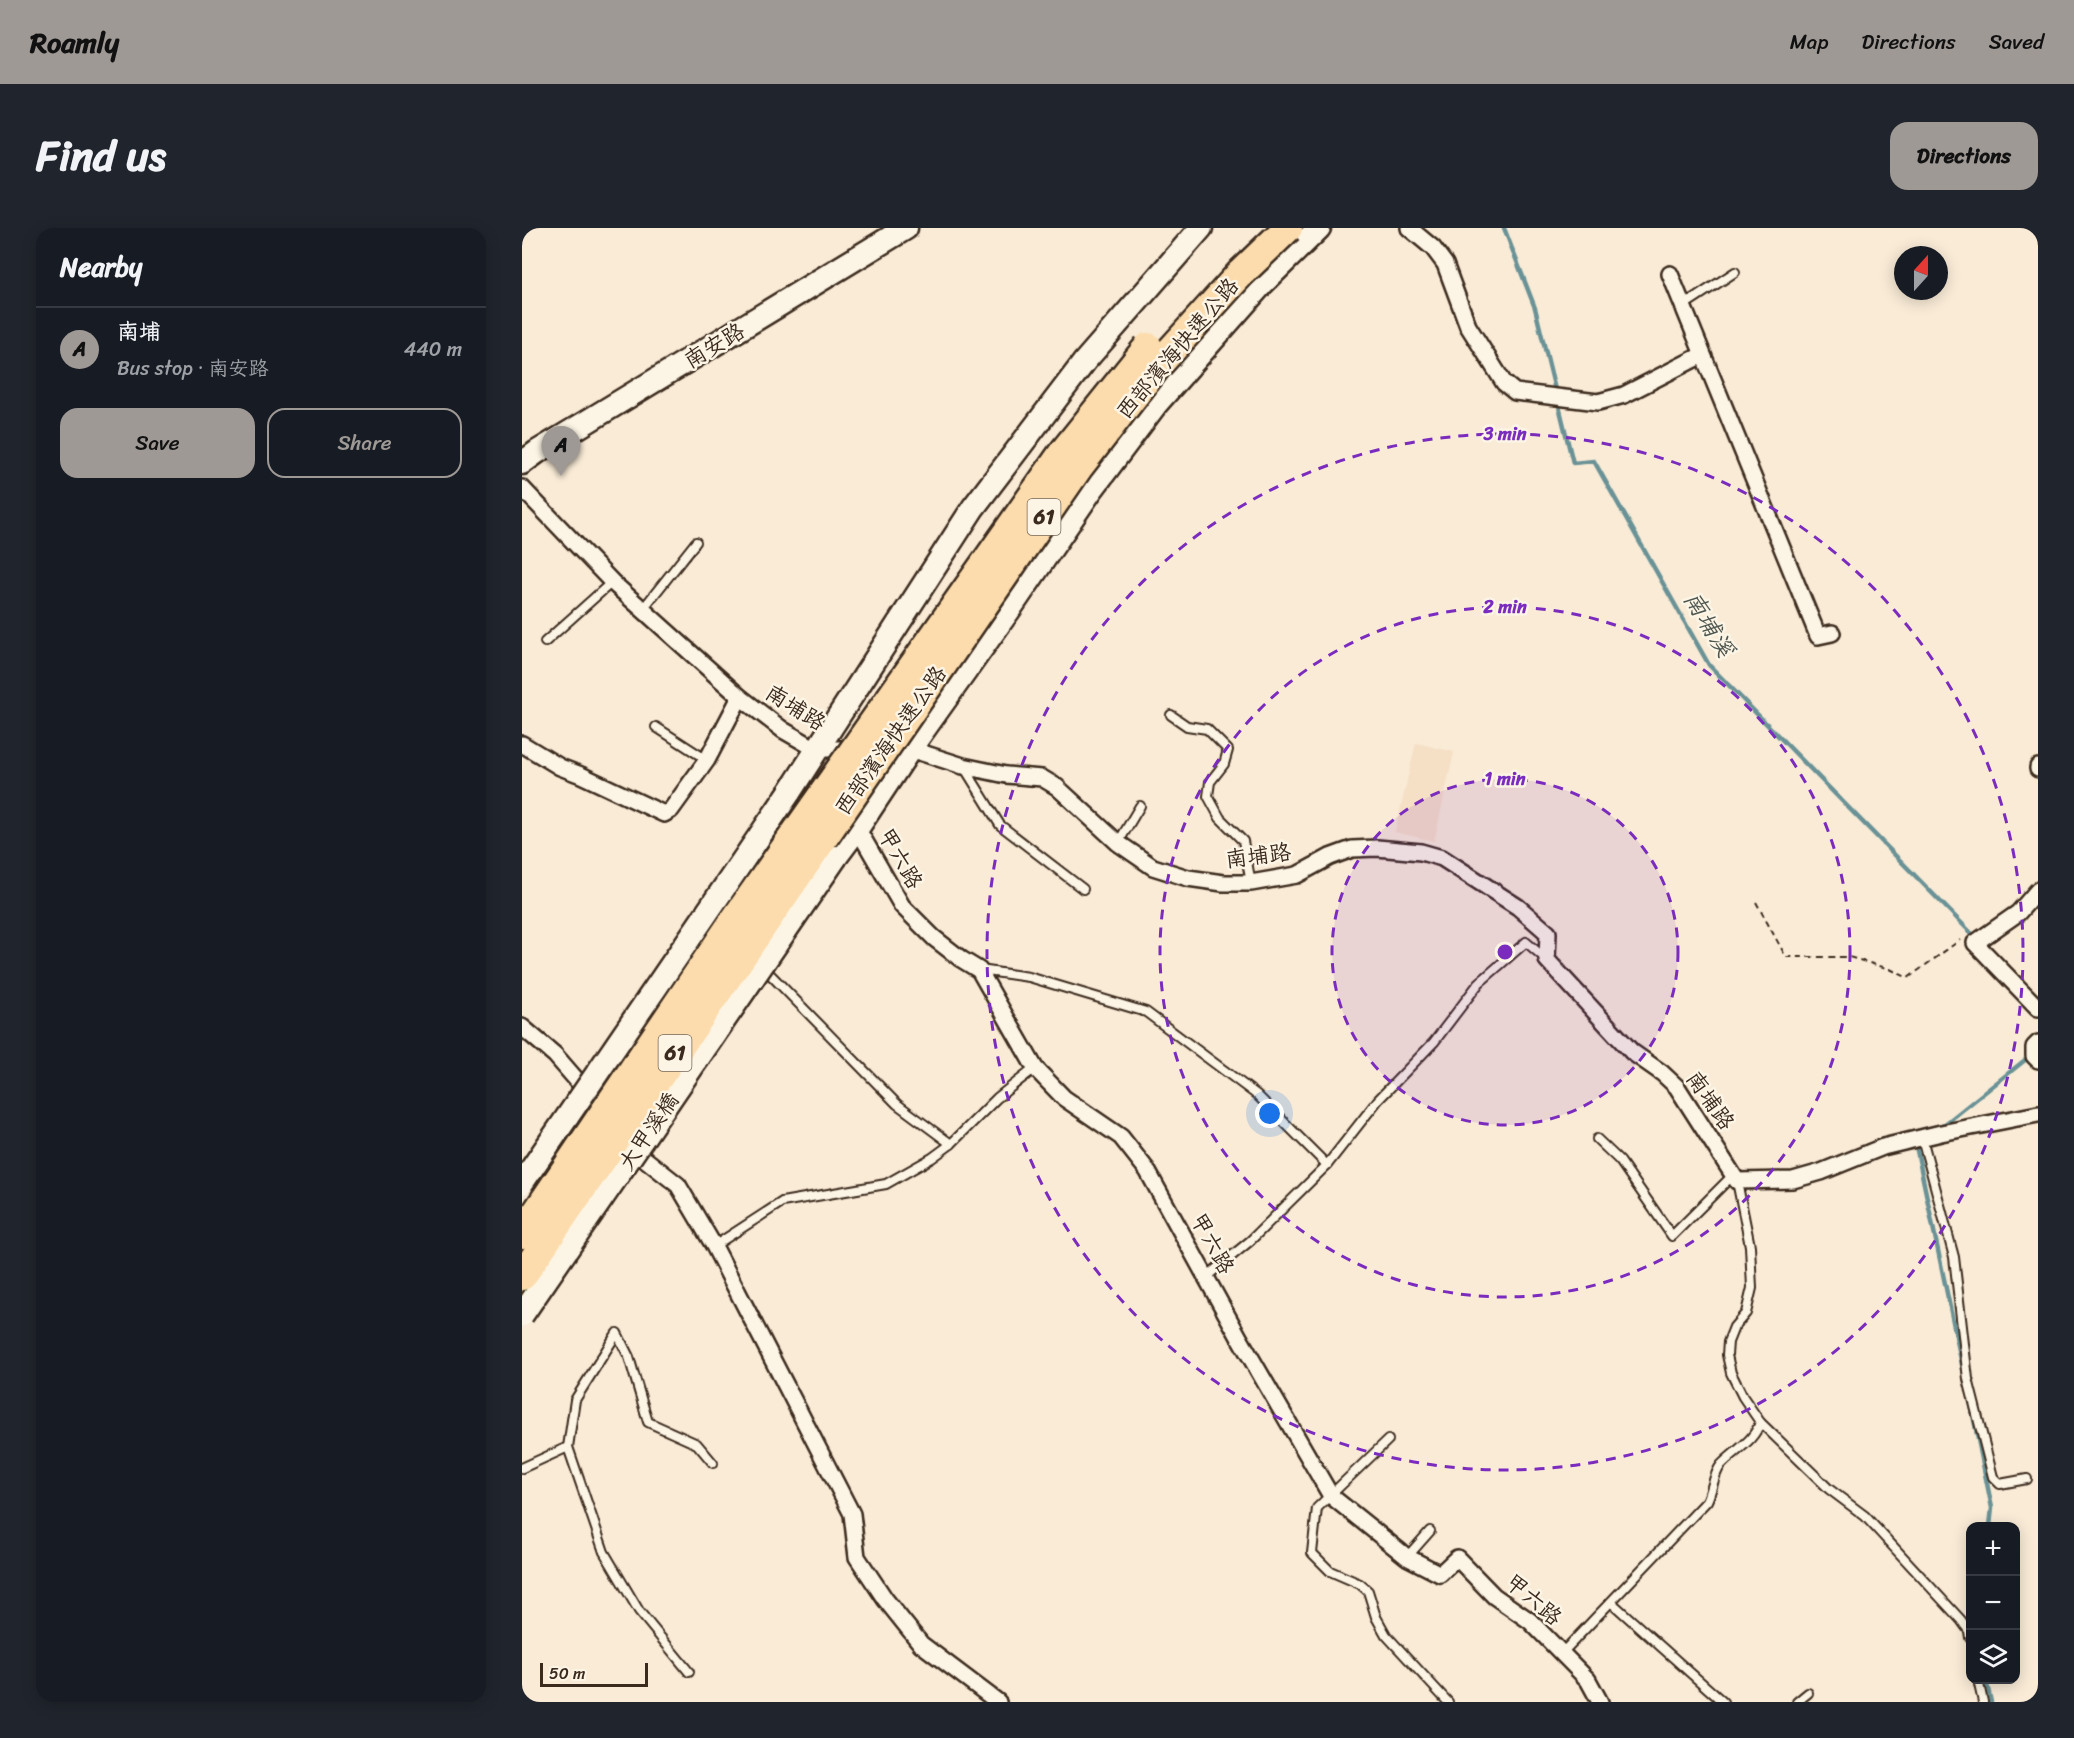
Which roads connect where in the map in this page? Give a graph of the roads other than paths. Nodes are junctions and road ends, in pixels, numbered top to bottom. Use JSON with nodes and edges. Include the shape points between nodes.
{"nodes":[{"id":1,"x":906,"y":228,"type":"edge"},
{"id":2,"x":1201,"y":228,"type":"edge"},
{"id":3,"x":1261,"y":228,"type":"edge"},
{"id":4,"x":1288,"y":228,"type":"edge"},
{"id":5,"x":1319,"y":228,"type":"edge"},
{"id":6,"x":1409,"y":228,"type":"edge"},
{"id":7,"x":1735,"y":272,"type":"dead end"},
{"id":8,"x":1670,"y":274,"type":"dead end"},
{"id":9,"x":1683,"y":306,"type":"junction"},
{"id":10,"x":1702,"y":355,"type":"junction"},
{"id":11,"x":522,"y":463,"type":"edge"},
{"id":12,"x":522,"y":488,"type":"edge"},
{"id":13,"x":696,"y":542,"type":"dead end"},
{"id":14,"x":612,"y":582,"type":"junction"},
{"id":15,"x":642,"y":610,"type":"junction"},
{"id":16,"x":1832,"y":633,"type":"dead end"},
{"id":17,"x":545,"y":642,"type":"dead end"},
{"id":18,"x":740,"y":697,"type":"junction"},
{"id":19,"x":1172,"y":715,"type":"dead end"},
{"id":20,"x":656,"y":727,"type":"dead end"},
{"id":21,"x":522,"y":744,"type":"edge"},
{"id":22,"x":816,"y":749,"type":"junction"},
{"id":23,"x":910,"y":749,"type":"junction"},
{"id":24,"x":707,"y":760,"type":"junction"},
{"id":25,"x":963,"y":766,"type":"junction"},
{"id":26,"x":1140,"y":806,"type":"dead end"},
{"id":27,"x":857,"y":829,"type":"junction"},
{"id":28,"x":1118,"y":843,"type":"junction"},
{"id":29,"x":1251,"y":883,"type":"junction"},
{"id":30,"x":1083,"y":889,"type":"dead end"},
{"id":31,"x":2038,"y":890,"type":"edge"},
{"id":32,"x":1547,"y":960,"type":"junction"},
{"id":33,"x":762,"y":965,"type":"junction"},
{"id":34,"x":979,"y":970,"type":"junction"},
{"id":35,"x":2038,"y":1008,"type":"edge"},
{"id":36,"x":522,"y":1027,"type":"edge"},
{"id":37,"x":2038,"y":1043,"type":"edge"},
{"id":38,"x":2038,"y":1059,"type":"edge"},
{"id":39,"x":1035,"y":1068,"type":"junction"},
{"id":40,"x":2038,"y":1114,"type":"edge"},
{"id":41,"x":1922,"y":1138,"type":"junction"},
{"id":42,"x":1597,"y":1139,"type":"dead end"},
{"id":43,"x":951,"y":1144,"type":"junction"},
{"id":44,"x":1327,"y":1165,"type":"junction"},
{"id":45,"x":1735,"y":1178,"type":"junction"},
{"id":46,"x":522,"y":1184,"type":"edge"},
{"id":47,"x":522,"y":1234,"type":"edge"},
{"id":48,"x":714,"y":1246,"type":"junction"},
{"id":49,"x":522,"y":1276,"type":"edge"},
{"id":50,"x":1205,"y":1277,"type":"junction"},
{"id":51,"x":522,"y":1315,"type":"edge"},
{"id":52,"x":1760,"y":1422,"type":"junction"},
{"id":53,"x":1388,"y":1440,"type":"dead end"},
{"id":54,"x":568,"y":1447,"type":"junction"},
{"id":55,"x":713,"y":1463,"type":"dead end"},
{"id":56,"x":522,"y":1467,"type":"edge"},
{"id":57,"x":2027,"y":1479,"type":"dead end"},
{"id":58,"x":1331,"y":1496,"type":"junction"},
{"id":59,"x":1430,"y":1531,"type":"dead end"},
{"id":60,"x":1407,"y":1557,"type":"junction"},
{"id":61,"x":1611,"y":1602,"type":"junction"},
{"id":62,"x":1969,"y":1630,"type":"edge"},
{"id":63,"x":1562,"y":1653,"type":"junction"},
{"id":64,"x":689,"y":1672,"type":"dead end"},
{"id":65,"x":1979,"y":1684,"type":"edge"},
{"id":66,"x":1808,"y":1693,"type":"dead end"},
{"id":67,"x":998,"y":1702,"type":"edge"},
{"id":68,"x":1449,"y":1702,"type":"edge"},
{"id":69,"x":1600,"y":1702,"type":"edge"},
{"id":70,"x":1723,"y":1702,"type":"edge"},
{"id":71,"x":1797,"y":1702,"type":"edge"},
{"id":72,"x":1983,"y":1702,"type":"edge"}],
"edges":[{"from":1,"to":11,"type":"street","name":"南安路"},
{"from":2,"to":22,"type":"street","via":[[1085,361],[973,508]]},
{"from":3,"to":47,"type":"highway","name":"西部濱海快速公路","number":"61","bridge":true,"via":[[1141,354],[1062,454],[738,916]]},
{"from":4,"to":49,"type":"highway","name":"西部濱海快速公路","number":"61","bridge":true,"via":[[1156,366],[1078,468]]},
{"from":5,"to":23,"type":"street","name":"大甲溪橋","via":[[1262,284],[1157,403]]},
{"from":6,"to":10,"type":"street","via":[[1445,264],[1468,326],[1504,383],[1515,392],[1598,402],[1624,395]]},
{"from":7,"to":9,"type":"lane"},
{"from":8,"to":9,"type":"street"},
{"from":9,"to":10,"type":"street"},
{"from":10,"to":16,"type":"street","via":[[1818,636]]},
{"from":12,"to":14,"type":"street","name":"南埔路"},
{"from":13,"to":15,"type":"lane"},
{"from":14,"to":15,"type":"street","name":"南埔路"},
{"from":14,"to":17,"type":"lane"},
{"from":15,"to":18,"type":"street","name":"南埔路"},
{"from":18,"to":22,"type":"street","name":"南埔路"},
{"from":18,"to":24,"type":"street"},
{"from":19,"to":29,"type":"lane","via":[[1187,726],[1207,729],[1228,750],[1224,764],[1210,782],[1208,796],[1220,818],[1243,841]]},
{"from":20,"to":24,"type":"lane"},
{"from":21,"to":24,"type":"street","via":[[560,767],[664,814]]},
{"from":22,"to":23,"type":"street","name":"南埔路"},
{"from":22,"to":27,"type":"street","name":"甲六路"},
{"from":22,"to":46,"type":"street","bridge":true},
{"from":23,"to":25,"type":"street","name":"南埔路"},
{"from":23,"to":27,"type":"street","name":"大甲溪橋"},
{"from":25,"to":28,"type":"street","name":"南埔路","via":[[1042,778]]},
{"from":25,"to":30,"type":"lane","via":[[1000,825]]},
{"from":26,"to":28,"type":"lane"},
{"from":27,"to":33,"type":"street","name":"大甲溪橋","bridge":true},
{"from":27,"to":34,"type":"street","name":"甲六路","via":[[902,906],[934,938]]},
{"from":28,"to":29,"type":"street","name":"南埔路","via":[[1153,867],[1188,878]]},
{"from":29,"to":32,"type":"street","name":"南埔路","via":[[1297,875],[1352,849],[1421,852],[1442,858],[1518,907],[1548,933]]},
{"from":31,"to":35,"type":"street","via":[[2018,913],[1975,943]]},
{"from":32,"to":44,"type":"lane","via":[[1526,942],[1479,983],[1434,1042],[1378,1100]]},
{"from":32,"to":45,"type":"street","name":"南埔路","via":[[1632,1052],[1677,1087]]},
{"from":33,"to":43,"type":"lane","via":[[897,1104]]},
{"from":33,"to":51,"type":"street","name":"大甲溪橋","bridge":true},
{"from":34,"to":39,"type":"street","name":"甲六路"},
{"from":34,"to":44,"type":"lane","via":[[1029,977],[1146,1012],[1257,1095]]},
{"from":36,"to":48,"type":"street","via":[[555,1055],[645,1159],[678,1185]]},
{"from":37,"to":38,"type":"street","via":[[2034,1047]]},
{"from":39,"to":43,"type":"lane","via":[[997,1098]]},
{"from":39,"to":50,"type":"street","name":"甲六路","via":[[1064,1098],[1121,1137],[1147,1170]]},
{"from":40,"to":41,"type":"street"},
{"from":41,"to":45,"type":"street","via":[[1883,1147],[1793,1180]]},
{"from":41,"to":57,"type":"lane","via":[[1954,1257],[1968,1379],[1993,1477],[2000,1484]]},
{"from":42,"to":45,"type":"lane","via":[[1620,1161],[1672,1236]]},
{"from":43,"to":48,"type":"lane","via":[[886,1184],[782,1202]]},
{"from":44,"to":50,"type":"lane","via":[[1250,1241]]},
{"from":45,"to":52,"type":"lane","via":[[1750,1246],[1752,1288],[1746,1313],[1728,1342],[1727,1355],[1743,1397]]},
{"from":48,"to":67,"type":"street","via":[[852,1514],[857,1557],[921,1644]]},
{"from":50,"to":58,"type":"street","name":"甲六路"},
{"from":52,"to":61,"type":"lane","via":[[1748,1442],[1720,1466],[1707,1501]]},
{"from":52,"to":62,"type":"lane","via":[[1829,1489],[1865,1516]]},
{"from":53,"to":58,"type":"lane"},
{"from":54,"to":55,"type":"lane","via":[[575,1400],[617,1334],[629,1357],[648,1422],[697,1444]]},
{"from":54,"to":56,"type":"lane"},
{"from":54,"to":64,"type":"lane","via":[[604,1552],[639,1611]]},
{"from":58,"to":60,"type":"street","name":"甲六路"},
{"from":58,"to":68,"type":"lane","via":[[1317,1508],[1312,1553],[1330,1571],[1368,1591],[1386,1635]]},
{"from":59,"to":60,"type":"lane"},
{"from":60,"to":63,"type":"street","name":"甲六路","via":[[1440,1574],[1457,1558],[1494,1596],[1530,1621]]},
{"from":61,"to":63,"type":"lane"},
{"from":61,"to":70,"type":"lane"},
{"from":63,"to":69,"type":"street","name":"甲六路","via":[[1588,1680]]},
{"from":65,"to":72,"type":"lane"},
{"from":66,"to":71,"type":"lane"}]}
